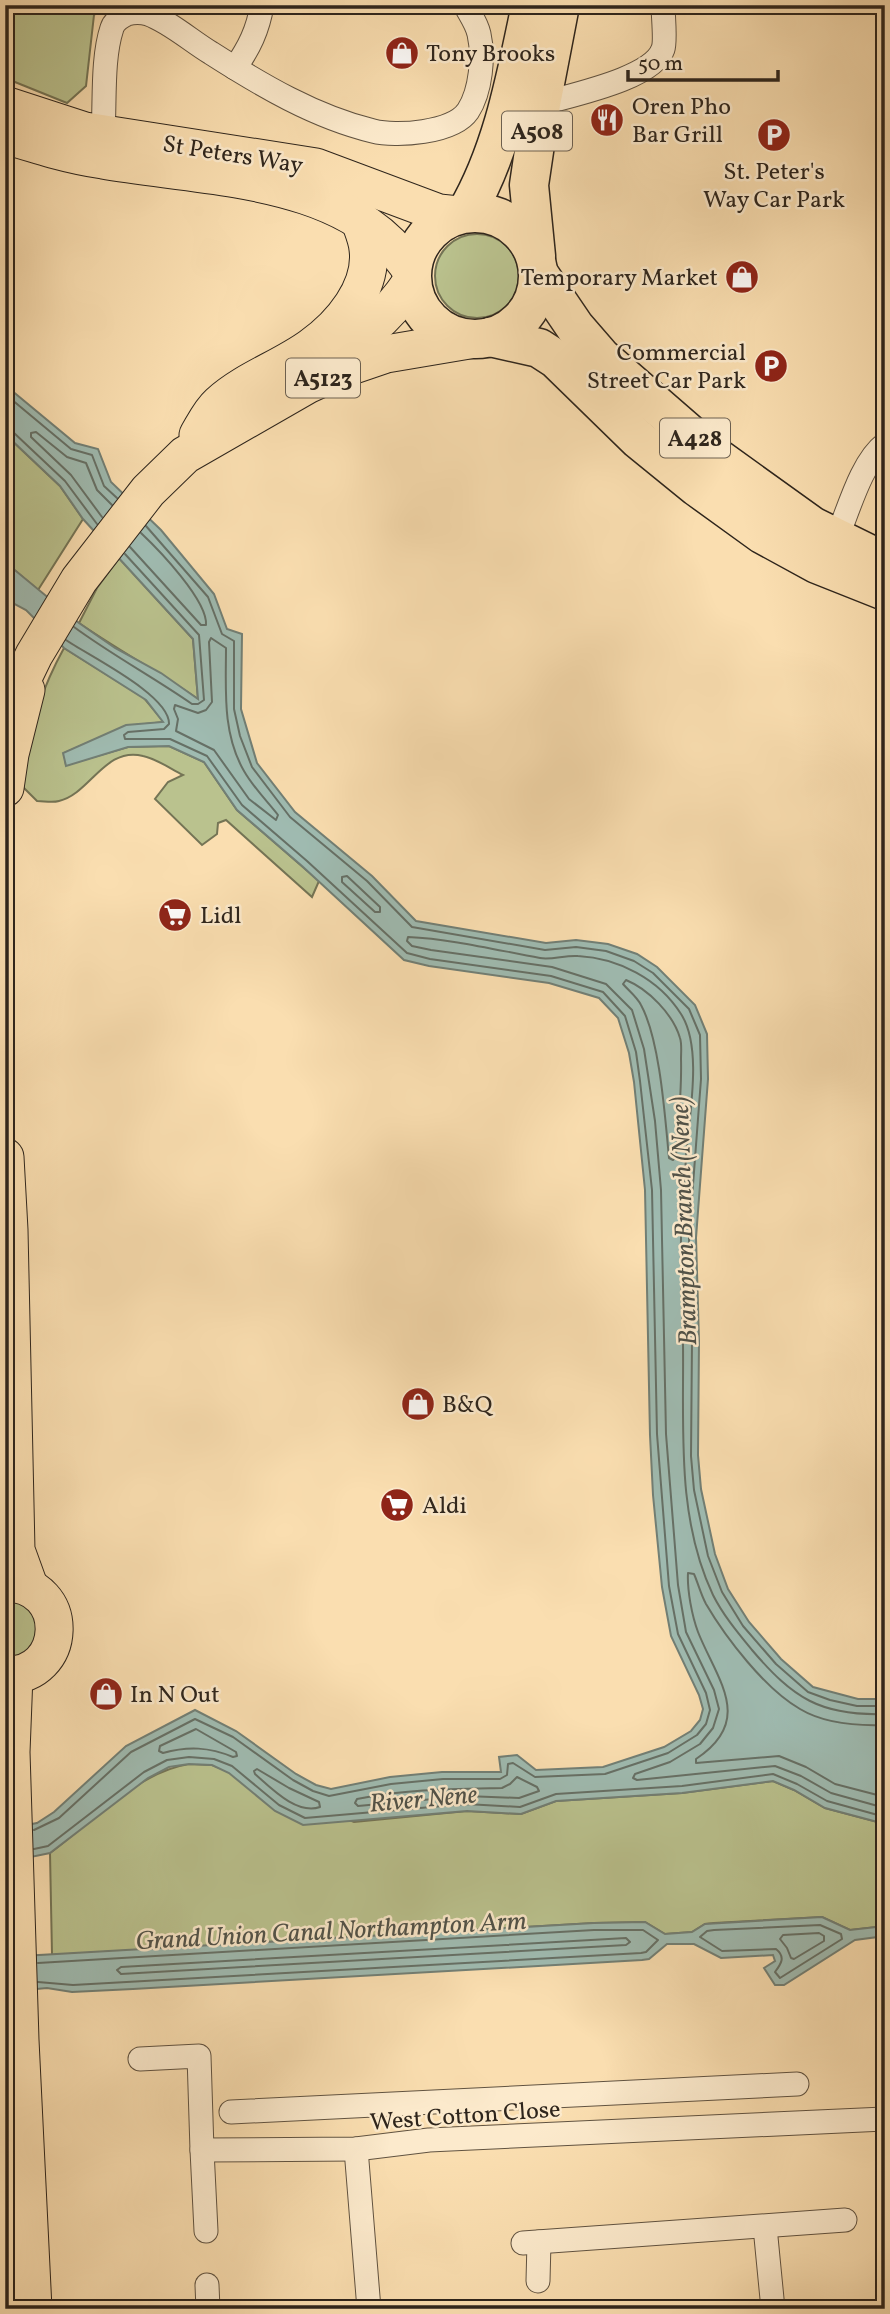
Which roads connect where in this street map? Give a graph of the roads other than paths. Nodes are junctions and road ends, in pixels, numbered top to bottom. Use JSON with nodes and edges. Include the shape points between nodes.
{"nodes":[{"id":1,"x":262,"y":5,"type":"edge"},
{"id":2,"x":465,"y":5,"type":"edge"},
{"id":3,"x":531,"y":5,"type":"edge"},
{"id":4,"x":559,"y":5,"type":"edge"},
{"id":5,"x":663,"y":5,"type":"edge"},
{"id":6,"x":235,"y":68,"type":"junction"},
{"id":7,"x":571,"y":70,"type":"junction"},
{"id":8,"x":541,"y":104,"type":"junction"},
{"id":9,"x":5,"y":105,"type":"edge"},
{"id":10,"x":5,"y":135,"type":"edge"},
{"id":11,"x":102,"y":147,"type":"junction"},
{"id":12,"x":462,"y":214,"type":"junction"},
{"id":13,"x":359,"y":218,"type":"junction"},
{"id":14,"x":537,"y":266,"type":"junction"},
{"id":15,"x":412,"y":276,"type":"junction"},
{"id":16,"x":482,"y":338,"type":"junction"},
{"id":17,"x":885,"y":444,"type":"edge"},
{"id":18,"x":191,"y":445,"type":"junction"},
{"id":19,"x":836,"y":540,"type":"junction"},
{"id":20,"x":885,"y":562,"type":"edge"},
{"id":21,"x":885,"y":591,"type":"edge"},
{"id":22,"x":34,"y":655,"type":"junction"},
{"id":23,"x":5,"y":715,"type":"edge"},
{"id":24,"x":5,"y":788,"type":"edge"},
{"id":25,"x":5,"y":1157,"type":"edge"},
{"id":26,"x":17,"y":1585,"type":"edge"},
{"id":27,"x":9,"y":1675,"type":"edge"},
{"id":28,"x":140,"y":2059,"type":"dead end"},
{"id":29,"x":797,"y":2084,"type":"dead end"},
{"id":30,"x":420,"y":2103,"type":"junction"},
{"id":31,"x":230,"y":2112,"type":"dead end"},
{"id":32,"x":884,"y":2117,"type":"edge"},
{"id":33,"x":885,"y":2125,"type":"edge"},
{"id":34,"x":429,"y":2140,"type":"junction"},
{"id":35,"x":356,"y":2149,"type":"junction"},
{"id":36,"x":202,"y":2150,"type":"junction"},
{"id":37,"x":845,"y":2220,"type":"dead end"},
{"id":38,"x":765,"y":2227,"type":"junction"},
{"id":39,"x":206,"y":2231,"type":"dead end"},
{"id":40,"x":538,"y":2281,"type":"dead end"},
{"id":41,"x":207,"y":2285,"type":"dead end"},
{"id":42,"x":33,"y":2309,"type":"edge"},
{"id":43,"x":208,"y":2309,"type":"edge"},
{"id":44,"x":369,"y":2309,"type":"edge"},
{"id":45,"x":773,"y":2309,"type":"edge"}],
"edges":[{"from":1,"to":6,"type":"street","via":[[251,46]]},
{"from":2,"to":6,"type":"street","via":[[479,32],[475,94],[467,113],[425,132],[373,131],[308,109]]},
{"from":3,"to":12,"type":"highway","number":"A508","via":[[496,145],[479,191]]},
{"from":4,"to":7,"type":"highway","number":"A508"},
{"from":5,"to":7,"type":"street","via":[[663,50],[653,65],[637,75]]},
{"from":6,"to":11,"type":"street","via":[[148,14],[125,15],[112,26]]},
{"from":7,"to":8,"type":"highway","number":"A508"},
{"from":7,"to":8,"type":"street"},
{"from":8,"to":14,"type":"highway","number":"A508","via":[[529,185]]},
{"from":9,"to":11,"type":"main road","name":"St Peters Way","via":[[85,131]]},
{"from":10,"to":11,"type":"main road","name":"St Peters Way","via":[[50,149]]},
{"from":11,"to":12,"type":"main road","name":"St Peters Way","via":[[316,167],[439,214]]},
{"from":11,"to":13,"type":"main road","name":"St Peters Way","via":[[297,191]]},
{"from":12,"to":14,"type":"highway","via":[[495,215],[512,225],[526,238]]},
{"from":12,"to":15,"type":"highway","via":[[429,232],[418,248]]},
{"from":13,"to":15,"type":"main road","name":"St Peters Way","via":[[395,247]]},
{"from":13,"to":18,"type":"main road","via":[[369,260],[362,288],[349,311],[312,346],[216,407]]},
{"from":14,"to":16,"type":"highway","via":[[535,295],[522,318],[505,332]]},
{"from":14,"to":19,"type":"highway","number":"A428","via":[[575,327],[601,357],[737,472]]},
{"from":15,"to":16,"type":"highway","via":[[419,306],[429,319],[459,337]]},
{"from":15,"to":18,"type":"main road","number":"A5123","via":[[390,312],[357,339],[222,417]]},
{"from":16,"to":18,"type":"main road","number":"A5123","via":[[386,355],[342,369]]},
{"from":16,"to":21,"type":"highway","number":"A428","via":[[539,348],[638,439],[762,534],[817,564]]},
{"from":17,"to":19,"type":"street","via":[[868,465]]},
{"from":18,"to":22,"type":"main road","number":"A5123","via":[[148,491],[79,580]]},
{"from":19,"to":20,"type":"highway","number":"A428"},
{"from":22,"to":23,"type":"main road","number":"A5123"},
{"from":22,"to":24,"type":"main road","number":"A5123"},
{"from":25,"to":26,"type":"main road"},
{"from":26,"to":27,"type":"main road","via":[[38,1592],[51,1609],[55,1628],[41,1662],[26,1672]]},
{"from":27,"to":42,"type":"main road"},
{"from":28,"to":36,"type":"street","via":[[199,2056]]},
{"from":29,"to":30,"type":"street"},
{"from":30,"to":31,"type":"street"},
{"from":30,"to":34,"type":"street"},
{"from":32,"to":33,"type":"street"},
{"from":32,"to":34,"type":"street","name":"West Cotton Close"},
{"from":34,"to":35,"type":"street","name":"West Cotton Close"},
{"from":35,"to":36,"type":"street","name":"West Cotton Close"},
{"from":35,"to":44,"type":"street"},
{"from":36,"to":39,"type":"street"},
{"from":37,"to":38,"type":"street"},
{"from":38,"to":40,"type":"street","via":[[531,2242]]},
{"from":38,"to":45,"type":"street"},
{"from":41,"to":43,"type":"street"}]}
